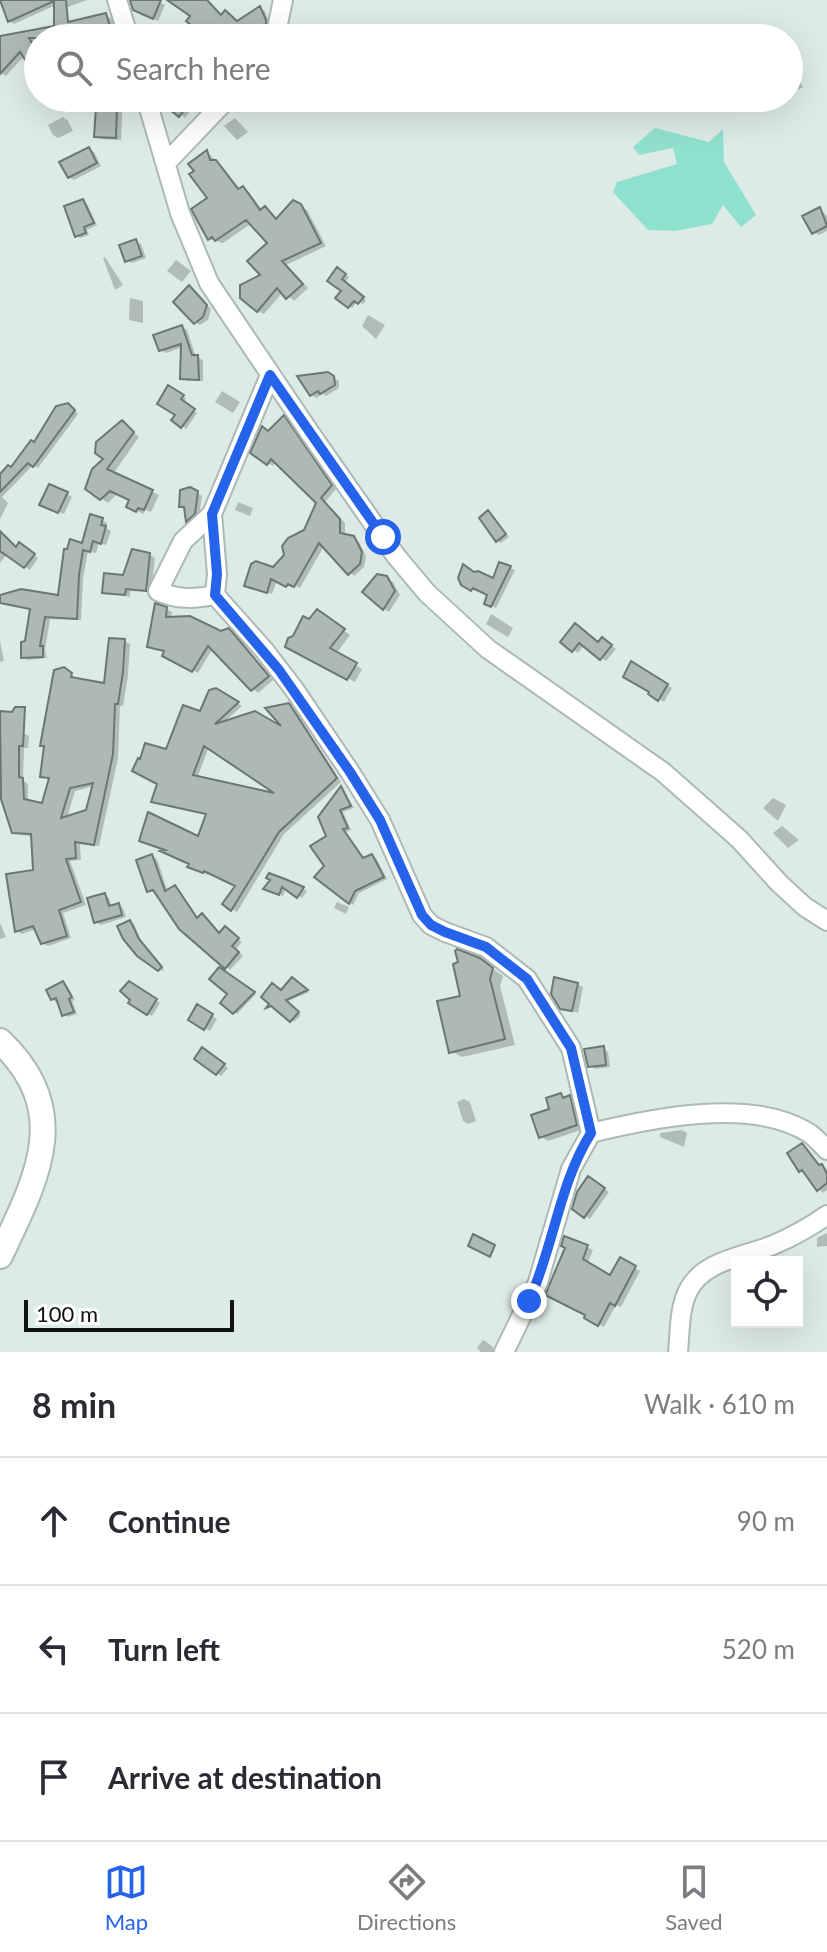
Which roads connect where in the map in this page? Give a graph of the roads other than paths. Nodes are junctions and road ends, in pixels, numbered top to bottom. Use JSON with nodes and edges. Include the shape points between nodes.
{"nodes":[{"id":1,"x":117,"y":0,"type":"edge"},
{"id":2,"x":283,"y":0,"type":"edge"},
{"id":3,"x":125,"y":24,"type":"edge"},
{"id":4,"x":278,"y":24,"type":"edge"},
{"id":5,"x":150,"y":112,"type":"edge"},
{"id":6,"x":215,"y":112,"type":"edge"},
{"id":7,"x":166,"y":163,"type":"junction"},
{"id":8,"x":270,"y":375,"type":"junction"},
{"id":9,"x":212,"y":514,"type":"junction"},
{"id":10,"x":215,"y":595,"type":"junction"},
{"id":11,"x":827,"y":921,"type":"edge"},
{"id":12,"x":0,"y":1041,"type":"edge"},
{"id":13,"x":591,"y":1133,"type":"junction"},
{"id":14,"x":827,"y":1150,"type":"edge"},
{"id":15,"x":827,"y":1215,"type":"edge"},
{"id":16,"x":0,"y":1256,"type":"edge"},
{"id":17,"x":504,"y":1352,"type":"edge"},
{"id":18,"x":678,"y":1352,"type":"edge"}],
"edges":[{"from":1,"to":3,"type":"street"},
{"from":2,"to":4,"type":"street"},
{"from":5,"to":7,"type":"street"},
{"from":6,"to":7,"type":"street"},
{"from":7,"to":8,"type":"street","via":[[209,283]]},
{"from":8,"to":9,"type":"street"},
{"from":8,"to":11,"type":"street","via":[[427,593],[488,649],[663,772],[739,839],[796,899]]},
{"from":9,"to":10,"type":"street"},
{"from":9,"to":10,"type":"street","via":[[183,541],[158,591],[180,598]]},
{"from":10,"to":13,"type":"street","via":[[279,670],[350,772],[380,820],[422,915],[431,925],[486,947],[527,979],[571,1048]]},
{"from":12,"to":16,"type":"highway","via":[[20,1062],[44,1115],[34,1176]]},
{"from":13,"to":14,"type":"street","via":[[679,1115],[725,1112],[808,1132]]},
{"from":13,"to":17,"type":"street","via":[[571,1169],[538,1282]]},
{"from":15,"to":18,"type":"street","via":[[699,1276],[684,1299]]}]}
